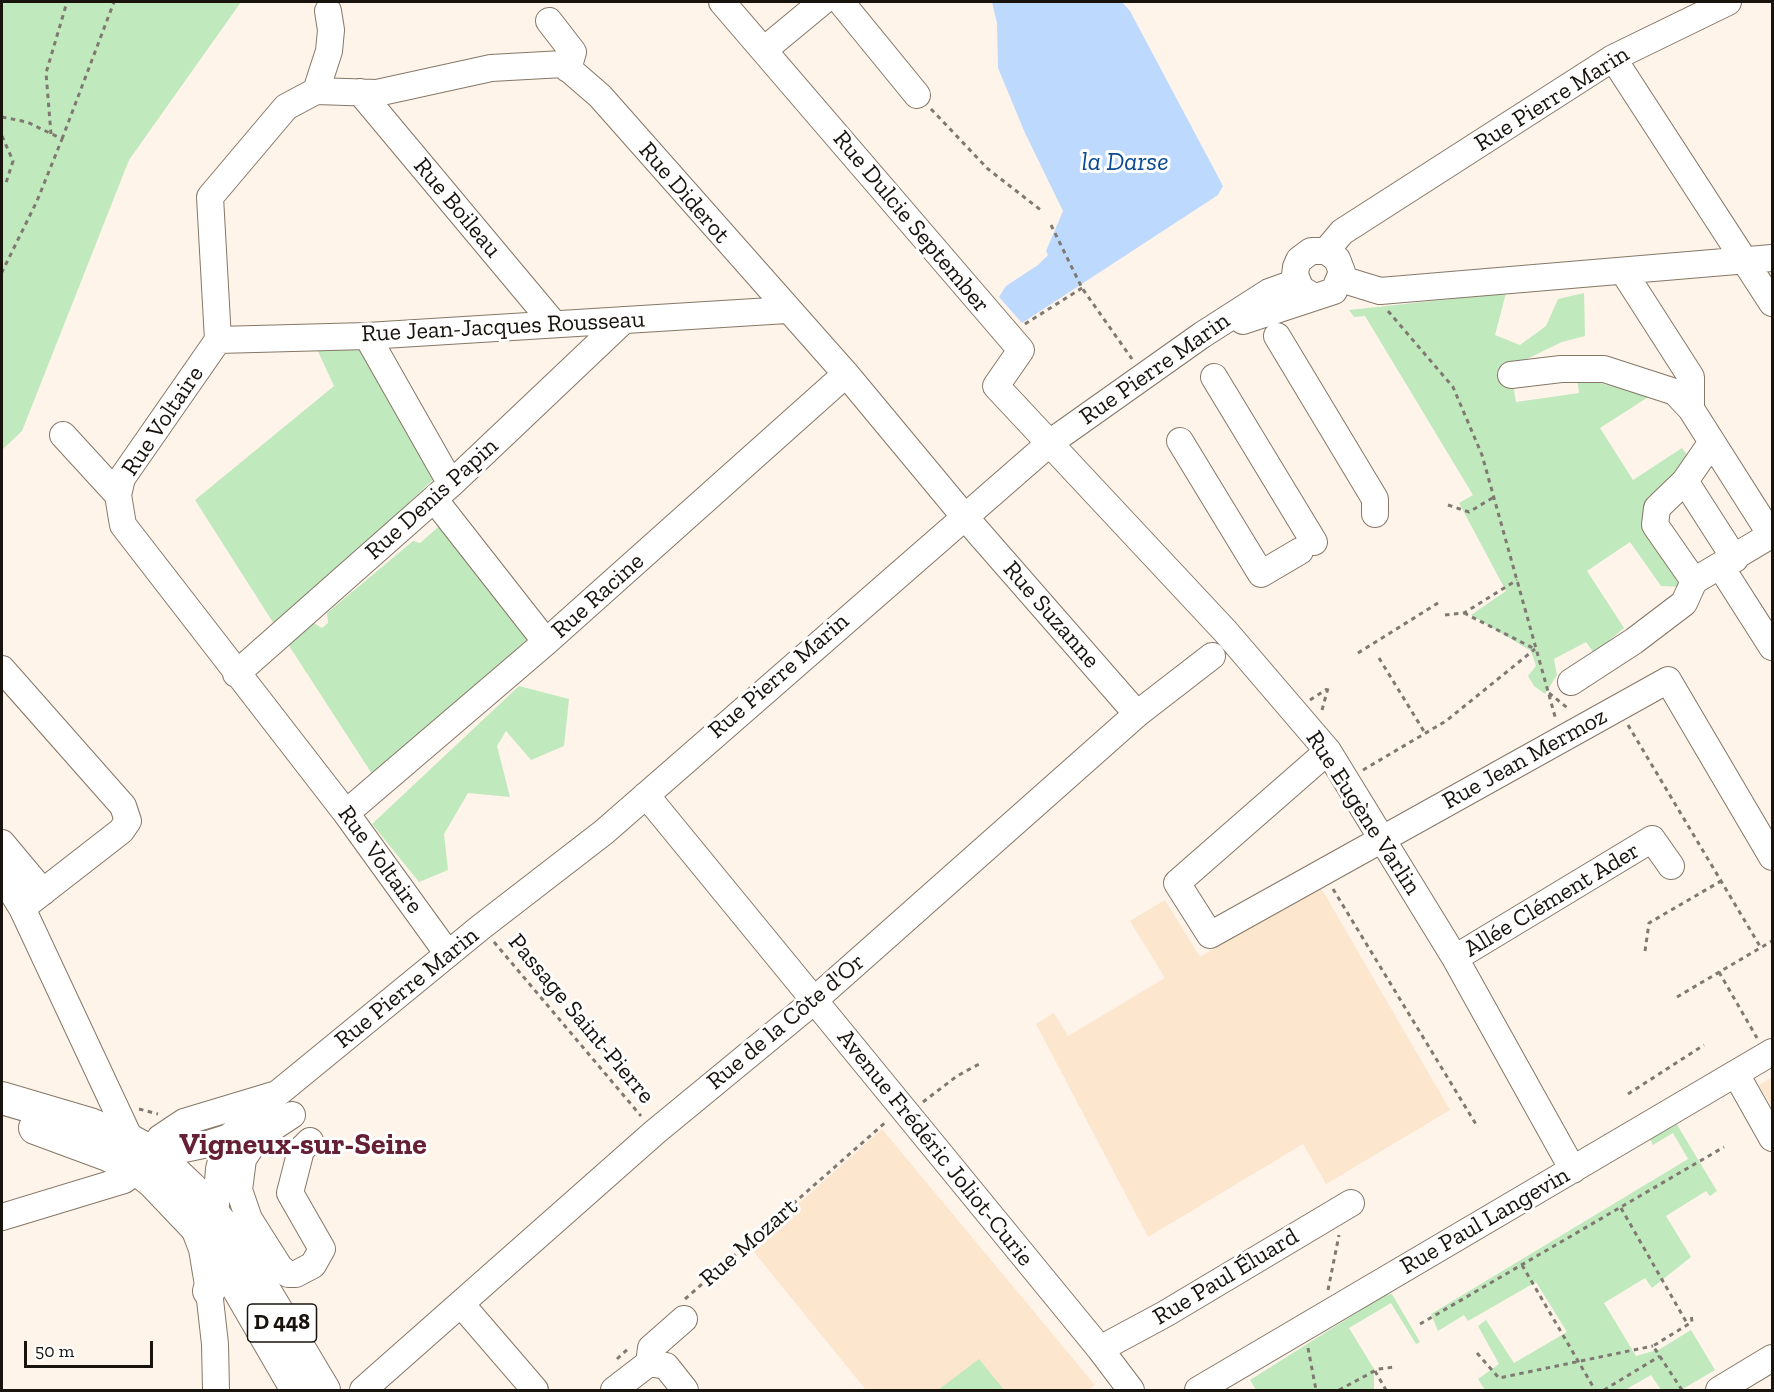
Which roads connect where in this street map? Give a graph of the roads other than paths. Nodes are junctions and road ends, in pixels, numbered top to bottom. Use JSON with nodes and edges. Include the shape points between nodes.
{"nodes":[{"id":1,"x":722,"y":2,"type":"edge"},
{"id":2,"x":822,"y":2,"type":"edge"},
{"id":3,"x":841,"y":2,"type":"edge"},
{"id":4,"x":1728,"y":2,"type":"edge"},
{"id":5,"x":328,"y":10,"type":"dead end"},
{"id":6,"x":549,"y":21,"type":"dead end"},
{"id":7,"x":764,"y":50,"type":"junction"},
{"id":8,"x":1613,"y":58,"type":"junction"},
{"id":9,"x":568,"y":69,"type":"junction"},
{"id":10,"x":316,"y":91,"type":"junction"},
{"id":11,"x":360,"y":92,"type":"junction"},
{"id":12,"x":917,"y":95,"type":"road end"},
{"id":13,"x":1326,"y":251,"type":"junction"},
{"id":14,"x":1773,"y":258,"type":"edge"},
{"id":15,"x":1745,"y":260,"type":"junction"},
{"id":16,"x":1623,"y":271,"type":"junction"},
{"id":17,"x":1341,"y":279,"type":"junction"},
{"id":18,"x":1305,"y":290,"type":"junction"},
{"id":19,"x":1773,"y":303,"type":"edge"},
{"id":20,"x":787,"y":310,"type":"junction"},
{"id":21,"x":624,"y":320,"type":"junction"},
{"id":22,"x":554,"y":324,"type":"junction"},
{"id":23,"x":367,"y":336,"type":"junction"},
{"id":24,"x":1277,"y":336,"type":"dead end"},
{"id":25,"x":218,"y":340,"type":"junction"},
{"id":26,"x":846,"y":374,"type":"junction"},
{"id":27,"x":1511,"y":375,"type":"dead end"},
{"id":28,"x":1214,"y":377,"type":"dead end"},
{"id":29,"x":1691,"y":408,"type":"junction"},
{"id":30,"x":63,"y":435,"type":"dead end"},
{"id":31,"x":1180,"y":441,"type":"dead end"},
{"id":32,"x":1051,"y":442,"type":"junction"},
{"id":33,"x":1712,"y":442,"type":"junction"},
{"id":34,"x":1685,"y":481,"type":"junction"},
{"id":35,"x":443,"y":491,"type":"junction"},
{"id":36,"x":118,"y":495,"type":"junction"},
{"id":37,"x":1375,"y":514,"type":"dead end"},
{"id":38,"x":964,"y":516,"type":"junction"},
{"id":39,"x":1728,"y":563,"type":"junction"},
{"id":40,"x":1694,"y":581,"type":"junction"},
{"id":41,"x":546,"y":642,"type":"junction"},
{"id":42,"x":1773,"y":647,"type":"edge"},
{"id":43,"x":1212,"y":656,"type":"dead end"},
{"id":44,"x":2,"y":669,"type":"edge"},
{"id":45,"x":236,"y":674,"type":"junction"},
{"id":46,"x":1571,"y":682,"type":"dead end"},
{"id":47,"x":1137,"y":714,"type":"junction"},
{"id":48,"x":1328,"y":751,"type":"junction"},
{"id":49,"x":646,"y":795,"type":"junction"},
{"id":50,"x":346,"y":813,"type":"junction"},
{"id":51,"x":1382,"y":838,"type":"junction"},
{"id":52,"x":2,"y":843,"type":"edge"},
{"id":53,"x":1773,"y":857,"type":"edge"},
{"id":54,"x":1671,"y":866,"type":"dead end"},
{"id":55,"x":2,"y":876,"type":"edge"},
{"id":56,"x":43,"y":892,"type":"junction"},
{"id":57,"x":22,"y":908,"type":"junction"},
{"id":58,"x":448,"y":954,"type":"junction"},
{"id":59,"x":1455,"y":958,"type":"junction"},
{"id":60,"x":814,"y":1000,"type":"junction"},
{"id":61,"x":1770,"y":1053,"type":"edge"},
{"id":62,"x":1736,"y":1074,"type":"junction"},
{"id":63,"x":277,"y":1094,"type":"junction"},
{"id":64,"x":2,"y":1098,"type":"edge"},
{"id":65,"x":2,"y":1115,"type":"edge"},
{"id":66,"x":292,"y":1115,"type":"dead end"},
{"id":67,"x":227,"y":1138,"type":"junction"},
{"id":68,"x":1773,"y":1138,"type":"edge"},
{"id":69,"x":310,"y":1141,"type":"dead end"},
{"id":70,"x":141,"y":1156,"type":"junction"},
{"id":71,"x":1573,"y":1170,"type":"junction"},
{"id":72,"x":1348,"y":1205,"type":"road end"},
{"id":73,"x":2,"y":1217,"type":"edge"},
{"id":74,"x":204,"y":1220,"type":"junction"},
{"id":75,"x":233,"y":1278,"type":"junction"},
{"id":76,"x":461,"y":1304,"type":"junction"},
{"id":77,"x":683,"y":1310,"type":"road end"},
{"id":78,"x":1100,"y":1349,"type":"junction"},
{"id":79,"x":644,"y":1351,"type":"junction"},
{"id":80,"x":1773,"y":1358,"type":"edge"},
{"id":81,"x":620,"y":1385,"type":"edge"},
{"id":82,"x":216,"y":1390,"type":"edge"},
{"id":83,"x":297,"y":1390,"type":"edge"},
{"id":84,"x":317,"y":1390,"type":"edge"},
{"id":85,"x":324,"y":1390,"type":"edge"},
{"id":86,"x":363,"y":1390,"type":"edge"},
{"id":87,"x":535,"y":1390,"type":"edge"},
{"id":88,"x":685,"y":1390,"type":"edge"},
{"id":89,"x":1131,"y":1390,"type":"edge"},
{"id":90,"x":1198,"y":1390,"type":"edge"},
{"id":91,"x":1719,"y":1390,"type":"edge"}],
"edges":[{"from":1,"to":7,"type":"street","name":"Rue Dulcie September"},
{"from":2,"to":7,"type":"street"},
{"from":3,"to":12,"type":"street"},
{"from":4,"to":8,"type":"street","name":"Rue Pierre Marin"},
{"from":5,"to":10,"type":"street","via":[[329,51]]},
{"from":6,"to":9,"type":"street","via":[[573,52]]},
{"from":7,"to":32,"type":"street","name":"Rue Dulcie September","via":[[1021,350],[996,386]]},
{"from":8,"to":13,"type":"street","name":"Rue Pierre Marin","via":[[1342,232]]},
{"from":8,"to":15,"type":"street"},
{"from":9,"to":11,"type":"street","via":[[563,64],[491,68],[377,93]]},
{"from":9,"to":20,"type":"street","name":"Rue Diderot","via":[[600,96]]},
{"from":10,"to":11,"type":"street"},
{"from":10,"to":25,"type":"street","name":"Rue Voltaire","via":[[286,107],[210,197]]},
{"from":11,"to":22,"type":"street","name":"Rue Boileau"},
{"from":13,"to":17,"type":"street","via":[[1341,265]]},
{"from":13,"to":18,"type":"street","via":[[1311,251],[1299,260],[1296,267]]},
{"from":14,"to":15,"type":"street"},
{"from":15,"to":16,"type":"street"},
{"from":15,"to":19,"type":"street"},
{"from":16,"to":17,"type":"street","via":[[1380,291]]},
{"from":16,"to":29,"type":"street","via":[[1691,376]]},
{"from":17,"to":18,"type":"street","via":[[1328,295]]},
{"from":18,"to":32,"type":"street","name":"Rue Pierre Marin","via":[[1202,335]]},
{"from":20,"to":21,"type":"street","name":"Rue Jean-Jacques Rousseau"},
{"from":20,"to":26,"type":"street","name":"Rue Diderot"},
{"from":21,"to":22,"type":"street","name":"Rue Jean-Jacques Rousseau"},
{"from":21,"to":35,"type":"street","name":"Rue Denis Papin"},
{"from":22,"to":23,"type":"street","name":"Rue Jean-Jacques Rousseau"},
{"from":23,"to":25,"type":"street","name":"Rue Jean-Jacques Rousseau"},
{"from":23,"to":35,"type":"street"},
{"from":24,"to":37,"type":"street","via":[[1375,499]]},
{"from":25,"to":36,"type":"street","name":"Rue Voltaire","via":[[122,478]]},
{"from":26,"to":38,"type":"street","name":"Rue Diderot"},
{"from":26,"to":41,"type":"street","name":"Rue Racine"},
{"from":27,"to":29,"type":"street","via":[[1605,369],[1675,392]]},
{"from":28,"to":31,"type":"street","via":[[1307,547],[1261,574]]},
{"from":29,"to":33,"type":"street"},
{"from":30,"to":36,"type":"street"},
{"from":32,"to":38,"type":"street","name":"Rue Pierre Marin"},
{"from":32,"to":48,"type":"street","name":"Rue Eugène Varlin","via":[[1226,632]]},
{"from":33,"to":34,"type":"street"},
{"from":33,"to":39,"type":"street","via":[[1771,536]]},
{"from":34,"to":39,"type":"street"},
{"from":34,"to":40,"type":"street","via":[[1657,508],[1655,525]]},
{"from":35,"to":41,"type":"street"},
{"from":35,"to":45,"type":"street","name":"Rue Denis Papin"},
{"from":36,"to":45,"type":"street","name":"Rue Voltaire","via":[[123,525]]},
{"from":38,"to":47,"type":"street","name":"Rue Suzanne"},
{"from":38,"to":49,"type":"street","name":"Rue Pierre Marin"},
{"from":39,"to":40,"type":"street"},
{"from":39,"to":42,"type":"street"},
{"from":40,"to":46,"type":"street","via":[[1684,603]]},
{"from":41,"to":50,"type":"street","name":"Rue Racine"},
{"from":43,"to":47,"type":"street","name":"Rue de la Côte d'Or"},
{"from":44,"to":56,"type":"street","via":[[123,806],[128,821],[121,831]]},
{"from":45,"to":50,"type":"street","name":"Rue Voltaire"},
{"from":47,"to":60,"type":"street","name":"Rue de la Côte d'Or"},
{"from":48,"to":51,"type":"street","name":"Rue Eugène Varlin"},
{"from":48,"to":51,"type":"street","name":"Rue Jean Mermoz","via":[[1177,883],[1210,935]]},
{"from":49,"to":58,"type":"street","name":"Rue Pierre Marin"},
{"from":49,"to":60,"type":"street","name":"Avenue Frédéric Joliot-Curie"},
{"from":50,"to":58,"type":"street","name":"Rue Voltaire"},
{"from":51,"to":53,"type":"street","name":"Rue Jean Mermoz","via":[[1668,680]]},
{"from":51,"to":59,"type":"street","name":"Rue Eugène Varlin"},
{"from":52,"to":56,"type":"street"},
{"from":54,"to":59,"type":"street","name":"Allée Clément Ader","via":[[1652,839]]},
{"from":55,"to":57,"type":"street"},
{"from":56,"to":57,"type":"street"},
{"from":57,"to":70,"type":"street"},
{"from":58,"to":63,"type":"street","name":"Rue Pierre Marin"},
{"from":59,"to":71,"type":"street","name":"Rue Eugène Varlin"},
{"from":60,"to":76,"type":"street","name":"Rue de la Côte d'Or","via":[[655,1132]]},
{"from":60,"to":78,"type":"street","name":"Avenue Frédéric Joliot-Curie"},
{"from":61,"to":62,"type":"street","name":"Rue Paul Langevin"},
{"from":62,"to":68,"type":"street"},
{"from":62,"to":71,"type":"street","name":"Rue Paul Langevin"},
{"from":63,"to":67,"type":"street","name":"Rue Pierre Marin","via":[[255,1118]]},
{"from":63,"to":70,"type":"street","name":"Rue Pierre Marin","via":[[184,1122]]},
{"from":64,"to":70,"type":"main road","number":"D 448","via":[[90,1124]]},
{"from":65,"to":70,"type":"main road","number":"D 448","via":[[108,1155]]},
{"from":66,"to":69,"type":"street","via":[[260,1136],[243,1159],[240,1173],[242,1204],[280,1268],[288,1274],[313,1265],[322,1249],[290,1193],[301,1150]]},
{"from":67,"to":70,"type":"street","name":"Rue Pierre Marin","via":[[180,1151]]},
{"from":67,"to":74,"type":"street"},
{"from":70,"to":73,"type":"street","via":[[124,1180]]},
{"from":70,"to":74,"type":"main road","number":"D 448","via":[[153,1182]]},
{"from":71,"to":90,"type":"street","name":"Rue Paul Langevin"},
{"from":72,"to":78,"type":"street","name":"Rue Paul Éluard"},
{"from":74,"to":75,"type":"main road","number":"D 448","via":[[213,1245]]},
{"from":75,"to":82,"type":"street","via":[[230,1306],[220,1317],[215,1344]]},
{"from":75,"to":83,"type":"main road","number":"D 448"},
{"from":75,"to":84,"type":"main road"},
{"from":75,"to":85,"type":"main road","number":"D 448"},
{"from":76,"to":86,"type":"street","name":"Rue de la Côte d'Or"},
{"from":76,"to":87,"type":"street"},
{"from":77,"to":79,"type":"street","via":[[651,1348]]},
{"from":78,"to":89,"type":"street","name":"Avenue Frédéric Joliot-Curie"},
{"from":79,"to":81,"type":"street"},
{"from":79,"to":88,"type":"street","via":[[666,1366]]},
{"from":80,"to":91,"type":"street"}]}
